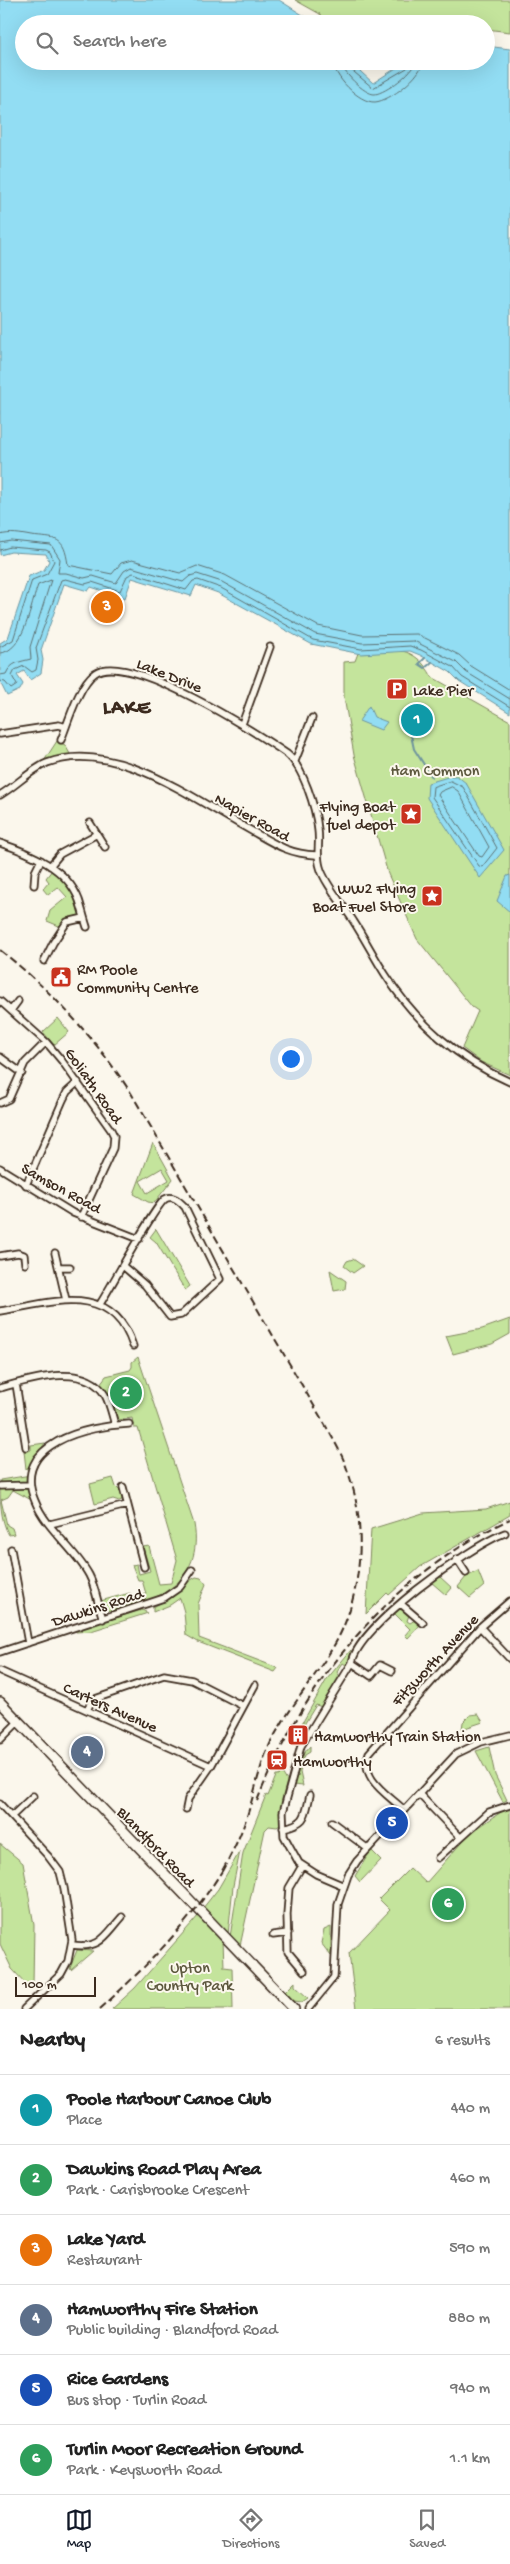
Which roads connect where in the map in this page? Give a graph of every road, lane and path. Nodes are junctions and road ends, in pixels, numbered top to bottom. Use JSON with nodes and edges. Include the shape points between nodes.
{"nodes":[{"id":1,"x":270,"y":647,"type":"dead end"},
{"id":2,"x":312,"y":718,"type":"dead end"},
{"id":3,"x":242,"y":724,"type":"junction"},
{"id":4,"x":66,"y":727,"type":"junction"},
{"id":5,"x":0,"y":734,"type":"edge"},
{"id":6,"x":61,"y":740,"type":"dead end"},
{"id":7,"x":295,"y":761,"type":"junction"},
{"id":8,"x":0,"y":795,"type":"edge"},
{"id":9,"x":90,"y":823,"type":"dead end"},
{"id":10,"x":97,"y":834,"type":"junction"},
{"id":11,"x":0,"y":843,"type":"edge"},
{"id":12,"x":105,"y":847,"type":"dead end"},
{"id":13,"x":316,"y":854,"type":"junction"},
{"id":14,"x":41,"y":860,"type":"junction"},
{"id":15,"x":50,"y":866,"type":"junction"},
{"id":16,"x":34,"y":885,"type":"dead end"},
{"id":17,"x":84,"y":918,"type":"junction"},
{"id":18,"x":87,"y":926,"type":"dead end"},
{"id":19,"x":44,"y":961,"type":"dead end"},
{"id":20,"x":18,"y":1001,"type":"dead end"},
{"id":21,"x":0,"y":1002,"type":"edge"},
{"id":22,"x":12,"y":1010,"type":"junction"},
{"id":23,"x":46,"y":1042,"type":"junction"},
{"id":24,"x":0,"y":1057,"type":"edge"},
{"id":25,"x":22,"y":1073,"type":"junction"},
{"id":26,"x":78,"y":1082,"type":"junction"},
{"id":27,"x":510,"y":1082,"type":"edge"},
{"id":28,"x":2,"y":1103,"type":"edge"},
{"id":29,"x":5,"y":1110,"type":"dead end"},
{"id":30,"x":0,"y":1168,"type":"edge"},
{"id":31,"x":26,"y":1184,"type":"junction"},
{"id":32,"x":81,"y":1217,"type":"junction"},
{"id":33,"x":139,"y":1239,"type":"junction"},
{"id":34,"x":55,"y":1254,"type":"dead end"},
{"id":35,"x":0,"y":1256,"type":"edge"},
{"id":36,"x":25,"y":1264,"type":"dead end"},
{"id":37,"x":123,"y":1266,"type":"junction"},
{"id":38,"x":59,"y":1267,"type":"junction"},
{"id":39,"x":70,"y":1267,"type":"dead end"},
{"id":40,"x":66,"y":1300,"type":"junction"},
{"id":41,"x":100,"y":1304,"type":"junction"},
{"id":42,"x":0,"y":1311,"type":"edge"},
{"id":43,"x":133,"y":1346,"type":"dead end"},
{"id":44,"x":16,"y":1384,"type":"junction"},
{"id":45,"x":0,"y":1388,"type":"edge"},
{"id":46,"x":129,"y":1424,"type":"dead end"},
{"id":47,"x":115,"y":1425,"type":"junction"},
{"id":48,"x":26,"y":1447,"type":"dead end"},
{"id":49,"x":30,"y":1485,"type":"junction"},
{"id":50,"x":0,"y":1486,"type":"edge"},
{"id":51,"x":123,"y":1487,"type":"dead end"},
{"id":52,"x":127,"y":1505,"type":"junction"},
{"id":53,"x":50,"y":1524,"type":"junction"},
{"id":54,"x":505,"y":1533,"type":"dead end"},
{"id":55,"x":11,"y":1549,"type":"dead end"},
{"id":56,"x":457,"y":1558,"type":"junction"},
{"id":57,"x":144,"y":1567,"type":"dead end"},
{"id":58,"x":192,"y":1570,"type":"dead end"},
{"id":59,"x":466,"y":1573,"type":"dead end"},
{"id":60,"x":510,"y":1602,"type":"edge"},
{"id":61,"x":401,"y":1604,"type":"junction"},
{"id":62,"x":103,"y":1620,"type":"junction"},
{"id":63,"x":423,"y":1623,"type":"dead end"},
{"id":64,"x":480,"y":1627,"type":"junction"},
{"id":65,"x":28,"y":1643,"type":"junction"},
{"id":66,"x":0,"y":1652,"type":"edge"},
{"id":67,"x":510,"y":1659,"type":"edge"},
{"id":68,"x":352,"y":1663,"type":"junction"},
{"id":69,"x":0,"y":1671,"type":"edge"},
{"id":70,"x":392,"y":1671,"type":"dead end"},
{"id":71,"x":255,"y":1685,"type":"dead end"},
{"id":72,"x":0,"y":1702,"type":"edge"},
{"id":73,"x":243,"y":1706,"type":"junction"},
{"id":74,"x":87,"y":1710,"type":"junction"},
{"id":75,"x":18,"y":1722,"type":"junction"},
{"id":76,"x":510,"y":1735,"type":"edge"},
{"id":77,"x":0,"y":1740,"type":"edge"},
{"id":78,"x":211,"y":1766,"type":"junction"},
{"id":79,"x":419,"y":1794,"type":"junction"},
{"id":80,"x":310,"y":1795,"type":"dead end"},
{"id":81,"x":33,"y":1796,"type":"dead end"},
{"id":82,"x":0,"y":1804,"type":"edge"},
{"id":83,"x":510,"y":1805,"type":"edge"},
{"id":84,"x":186,"y":1809,"type":"dead end"},
{"id":85,"x":404,"y":1809,"type":"junction"},
{"id":86,"x":12,"y":1816,"type":"junction"},
{"id":87,"x":332,"y":1822,"type":"dead end"},
{"id":88,"x":283,"y":1828,"type":"junction"},
{"id":89,"x":459,"y":1836,"type":"junction"},
{"id":90,"x":367,"y":1848,"type":"junction"},
{"id":91,"x":438,"y":1858,"type":"dead end"},
{"id":92,"x":302,"y":1866,"type":"junction"},
{"id":93,"x":344,"y":1886,"type":"junction"},
{"id":94,"x":122,"y":1917,"type":"dead end"},
{"id":95,"x":288,"y":1933,"type":"junction"},
{"id":96,"x":273,"y":1935,"type":"dead end"},
{"id":97,"x":72,"y":1945,"type":"junction"},
{"id":98,"x":304,"y":1970,"type":"dead end"},
{"id":99,"x":24,"y":2009,"type":"edge"},
{"id":100,"x":294,"y":2009,"type":"edge"},
{"id":101,"x":308,"y":2009,"type":"edge"}],
"edges":[{"from":1,"to":3,"type":"street"},
{"from":2,"to":7,"type":"street"},
{"from":3,"to":4,"type":"street","name":"Lake Drive","via":[[154,679],[112,669],[98,671],[86,682]]},
{"from":3,"to":7,"type":"street","name":"Lake Drive"},
{"from":4,"to":5,"type":"street","via":[[59,725]]},
{"from":4,"to":6,"type":"street","name":"Lake Drive"},
{"from":7,"to":13,"type":"street","via":[[317,822]]},
{"from":8,"to":13,"type":"street","name":"Napier Road","via":[[39,768],[60,760],[102,758],[171,785],[289,852]]},
{"from":9,"to":10,"type":"street"},
{"from":10,"to":12,"type":"street"},
{"from":10,"to":15,"type":"street","via":[[60,854]]},
{"from":11,"to":14,"type":"street"},
{"from":13,"to":27,"type":"street","via":[[323,876],[410,1009],[440,1040],[487,1072]]},
{"from":14,"to":15,"type":"street"},
{"from":14,"to":16,"type":"street","via":[[35,872]]},
{"from":15,"to":17,"type":"street","via":[[70,884]]},
{"from":17,"to":18,"type":"street"},
{"from":17,"to":19,"type":"street","via":[[67,922]]},
{"from":20,"to":22,"type":"street"},
{"from":21,"to":22,"type":"street","name":"Goliath Road"},
{"from":22,"to":23,"type":"street","name":"Goliath Road"},
{"from":23,"to":25,"type":"street","via":[[25,1063]]},
{"from":23,"to":26,"type":"street","name":"Goliath Road"},
{"from":24,"to":25,"type":"street"},
{"from":25,"to":28,"type":"street","via":[[9,1099]]},
{"from":26,"to":31,"type":"street","via":[[67,1092]]},
{"from":26,"to":32,"type":"street","name":"Goliath Road","via":[[112,1130],[114,1141]]},
{"from":28,"to":29,"type":"street"},
{"from":30,"to":31,"type":"street","name":"Samson Road"},
{"from":31,"to":32,"type":"street","name":"Samson Road"},
{"from":32,"to":33,"type":"street","name":"Samson Road"},
{"from":33,"to":37,"type":"street"},
{"from":33,"to":37,"type":"street","via":[[165,1200],[177,1199],[185,1207],[220,1279],[181,1315],[170,1317],[145,1285]]},
{"from":34,"to":38,"type":"street"},
{"from":35,"to":36,"type":"street","via":[[18,1253],[24,1256]]},
{"from":37,"to":41,"type":"street"},
{"from":38,"to":39,"type":"street"},
{"from":38,"to":40,"type":"street"},
{"from":40,"to":41,"type":"street"},
{"from":40,"to":42,"type":"street"},
{"from":41,"to":43,"type":"street","via":[[123,1324]]},
{"from":44,"to":45,"type":"street"},
{"from":44,"to":47,"type":"street","via":[[74,1375],[87,1379],[105,1395]]},
{"from":44,"to":48,"type":"street"},
{"from":46,"to":47,"type":"street"},
{"from":47,"to":49,"type":"street","via":[[67,1435],[53,1442],[32,1469]]},
{"from":49,"to":50,"type":"street"},
{"from":49,"to":53,"type":"street","via":[[35,1502]]},
{"from":51,"to":52,"type":"street"},
{"from":52,"to":53,"type":"street"},
{"from":52,"to":57,"type":"street"},
{"from":53,"to":62,"type":"street","via":[[90,1576]]},
{"from":54,"to":56,"type":"street"},
{"from":55,"to":65,"type":"street"},
{"from":56,"to":59,"type":"street"},
{"from":56,"to":61,"type":"street"},
{"from":58,"to":62,"type":"street","name":"Dawkins Road","via":[[184,1583],[169,1596]]},
{"from":60,"to":64,"type":"street","name":"Fitzworth Avenue"},
{"from":61,"to":63,"type":"street"},
{"from":61,"to":68,"type":"street","via":[[353,1653]]},
{"from":62,"to":65,"type":"street","name":"Dawkins Road"},
{"from":64,"to":67,"type":"street"},
{"from":64,"to":85,"type":"street","name":"Fitzworth Avenue","via":[[369,1753],[370,1778]]},
{"from":65,"to":66,"type":"street","name":"Dawkins Road"},
{"from":68,"to":70,"type":"street","via":[[371,1676],[380,1665]]},
{"from":68,"to":88,"type":"street","via":[[301,1746],[285,1798]]},
{"from":69,"to":74,"type":"street","name":"Carters Avenue"},
{"from":71,"to":73,"type":"street"},
{"from":72,"to":75,"type":"main road","name":"Blandford Road"},
{"from":73,"to":74,"type":"street","via":[[192,1680],[164,1675],[92,1700]]},
{"from":73,"to":78,"type":"street"},
{"from":74,"to":78,"type":"street","name":"Carters Avenue"},
{"from":75,"to":77,"type":"street"},
{"from":75,"to":100,"type":"main road","name":"Blandford Road"},
{"from":76,"to":79,"type":"street","via":[[481,1742],[461,1752]]},
{"from":78,"to":84,"type":"street","via":[[189,1797]]},
{"from":79,"to":85,"type":"street"},
{"from":79,"to":89,"type":"street"},
{"from":80,"to":88,"type":"street","via":[[304,1818],[298,1825]]},
{"from":81,"to":86,"type":"street"},
{"from":82,"to":86,"type":"street"},
{"from":83,"to":89,"type":"street","via":[[489,1812]]},
{"from":85,"to":90,"type":"street"},
{"from":86,"to":97,"type":"street","via":[[60,1872]]},
{"from":87,"to":90,"type":"street"},
{"from":88,"to":92,"type":"street","via":[[286,1841]]},
{"from":89,"to":91,"type":"street"},
{"from":90,"to":93,"type":"street"},
{"from":92,"to":93,"type":"street"},
{"from":92,"to":95,"type":"street","via":[[288,1893]]},
{"from":93,"to":101,"type":"street","via":[[336,1919],[334,1977]]},
{"from":94,"to":97,"type":"street","via":[[98,1944],[88,1947]]},
{"from":95,"to":96,"type":"street"},
{"from":95,"to":98,"type":"street","via":[[288,1952]]},
{"from":97,"to":99,"type":"street","via":[[61,1974]]}]}
